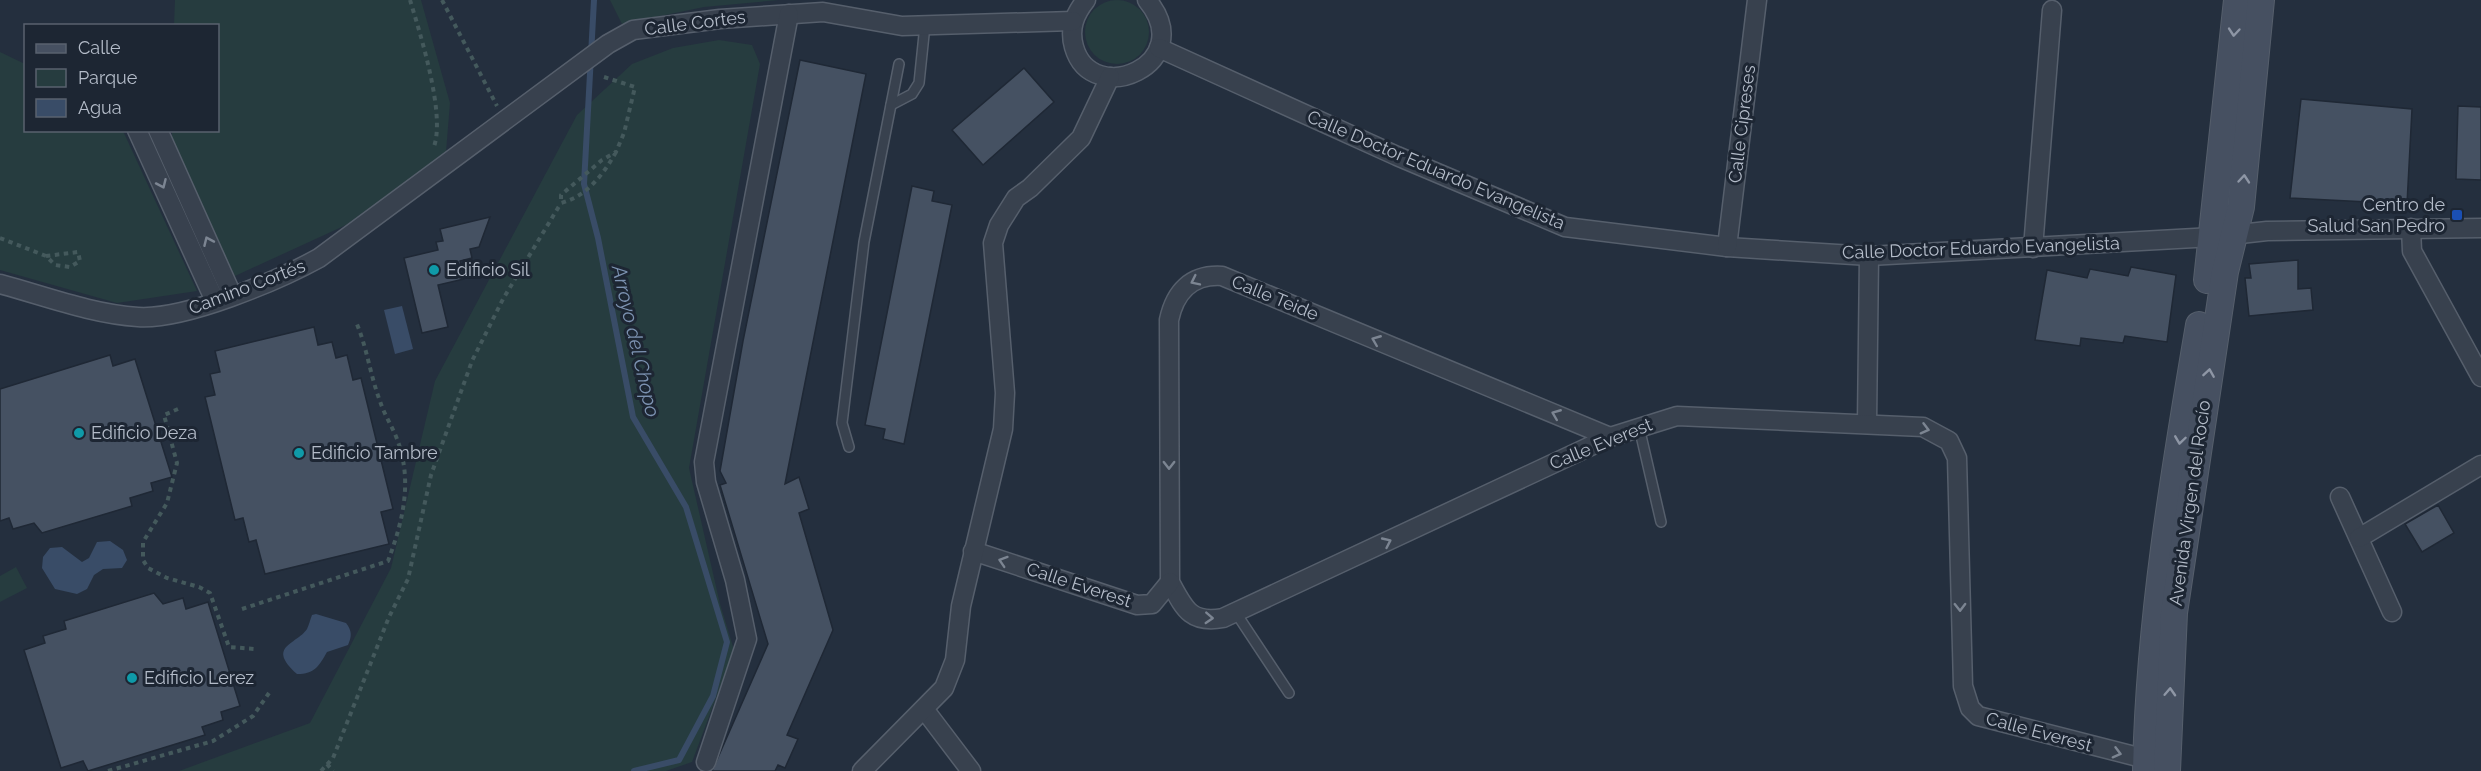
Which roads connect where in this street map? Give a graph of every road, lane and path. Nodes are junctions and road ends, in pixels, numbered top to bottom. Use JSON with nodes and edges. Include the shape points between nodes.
{"nodes":[{"id":1,"x":410,"y":0,"type":"edge"},
{"id":2,"x":442,"y":0,"type":"edge"},
{"id":3,"x":1086,"y":0,"type":"edge"},
{"id":4,"x":1148,"y":0,"type":"edge"},
{"id":5,"x":1757,"y":0,"type":"edge"},
{"id":6,"x":2236,"y":0,"type":"edge"},
{"id":7,"x":2261,"y":0,"type":"edge"},
{"id":8,"x":823,"y":6,"type":"edge"},
{"id":9,"x":2052,"y":10,"type":"dead end"},
{"id":10,"x":789,"y":14,"type":"junction"},
{"id":11,"x":1073,"y":21,"type":"junction"},
{"id":12,"x":925,"y":25,"type":"junction"},
{"id":13,"x":1159,"y":48,"type":"junction"},
{"id":14,"x":899,"y":64,"type":"dead end"},
{"id":15,"x":604,"y":77,"type":"dead end"},
{"id":16,"x":1110,"y":77,"type":"junction"},
{"id":17,"x":549,"y":87,"type":"joint"},
{"id":18,"x":891,"y":105,"type":"junction"},
{"id":19,"x":504,"y":121,"type":"junction"},
{"id":20,"x":138,"y":132,"type":"edge"},
{"id":21,"x":159,"y":132,"type":"edge"},
{"id":22,"x":616,"y":152,"type":"junction"},
{"id":23,"x":431,"y":175,"type":"junction"},
{"id":24,"x":561,"y":203,"type":"junction"},
{"id":25,"x":2411,"y":228,"type":"junction"},
{"id":26,"x":2481,"y":228,"type":"edge"},
{"id":27,"x":2222,"y":236,"type":"junction"},
{"id":28,"x":0,"y":238,"type":"edge"},
{"id":29,"x":1727,"y":247,"type":"junction"},
{"id":30,"x":2033,"y":248,"type":"junction"},
{"id":31,"x":46,"y":256,"type":"junction"},
{"id":32,"x":1869,"y":256,"type":"junction"},
{"id":33,"x":0,"y":284,"type":"edge"},
{"id":34,"x":232,"y":295,"type":"junction"},
{"id":35,"x":215,"y":301,"type":"junction"},
{"id":36,"x":356,"y":322,"type":"dead end"},
{"id":37,"x":2481,"y":377,"type":"edge"},
{"id":38,"x":178,"y":409,"type":"dead end"},
{"id":39,"x":1867,"y":423,"type":"junction"},
{"id":40,"x":1640,"y":427,"type":"junction"},
{"id":41,"x":1610,"y":437,"type":"junction"},
{"id":42,"x":849,"y":447,"type":"dead end"},
{"id":43,"x":2481,"y":465,"type":"edge"},
{"id":44,"x":2340,"y":496,"type":"dead end"},
{"id":45,"x":1661,"y":522,"type":"dead end"},
{"id":46,"x":2359,"y":538,"type":"junction"},
{"id":47,"x":973,"y":551,"type":"junction"},
{"id":48,"x":1170,"y":582,"type":"junction"},
{"id":49,"x":242,"y":609,"type":"dead end"},
{"id":50,"x":2392,"y":612,"type":"dead end"},
{"id":51,"x":1236,"y":613,"type":"junction"},
{"id":52,"x":255,"y":649,"type":"dead end"},
{"id":53,"x":269,"y":693,"type":"dead end"},
{"id":54,"x":1289,"y":693,"type":"dead end"},
{"id":55,"x":924,"y":709,"type":"junction"},
{"id":56,"x":706,"y":762,"type":"dead end"},
{"id":57,"x":327,"y":764,"type":"junction"},
{"id":58,"x":2153,"y":767,"type":"edge"},
{"id":59,"x":108,"y":771,"type":"edge"},
{"id":60,"x":321,"y":771,"type":"edge"},
{"id":61,"x":333,"y":771,"type":"edge"},
{"id":62,"x":861,"y":771,"type":"edge"},
{"id":63,"x":971,"y":771,"type":"edge"}],
"edges":[{"from":1,"to":23,"type":"path","via":[[423,42],[438,122],[433,148],[422,157]]},
{"from":2,"to":19,"type":"path"},
{"from":3,"to":11,"type":"street"},
{"from":4,"to":13,"type":"street","via":[[1161,22]]},
{"from":5,"to":29,"type":"street","name":"Calle Cipreses"},
{"from":6,"to":27,"type":"street","one_way":true,"via":[[2225,93]]},
{"from":27,"to":7,"type":"street","one_way":true,"via":[[2241,207]]},
{"from":8,"to":10,"type":"street","name":"Calle Cortes"},
{"from":8,"to":12,"type":"street","name":"Calle Cortes","via":[[902,26]]},
{"from":9,"to":30,"type":"street"},
{"from":10,"to":17,"type":"street","name":"Calle Cortes","via":[[720,18],[633,30]]},
{"from":10,"to":56,"type":"street","via":[[704,462],[747,639]]},
{"from":11,"to":12,"type":"street","name":"Calle Cortes"},
{"from":11,"to":16,"type":"street","via":[[1074,44],[1084,64]]},
{"from":12,"to":18,"type":"lane","via":[[919,83],[912,94]]},
{"from":13,"to":16,"type":"street","via":[[1140,71]]},
{"from":13,"to":29,"type":"street","name":"Calle Doctor Eduardo Evangelista","via":[[1397,156],[1565,226]]},
{"from":14,"to":18,"type":"lane"},
{"from":15,"to":22,"type":"path","via":[[635,87]]},
{"from":16,"to":47,"type":"street","via":[[1081,138],[1016,198],[993,243],[1004,420]]},
{"from":17,"to":19,"type":"street","name":"Camino Cortés"},
{"from":18,"to":42,"type":"lane","via":[[864,242],[842,423]]},
{"from":19,"to":23,"type":"street","name":"Camino Cortés"},
{"from":20,"to":35,"type":"street","one_way":true},
{"from":34,"to":21,"type":"street","one_way":true},
{"from":22,"to":24,"type":"path","via":[[598,180],[572,200]]},
{"from":22,"to":24,"type":"path","via":[[561,195]]},
{"from":23,"to":34,"type":"street","name":"Camino Cortés","via":[[319,258]]},
{"from":24,"to":57,"type":"path","via":[[503,299],[472,361],[431,475],[408,579],[333,758]]},
{"from":25,"to":26,"type":"street","name":"Calle Doctor Eduardo Evangelista"},
{"from":25,"to":27,"type":"street","name":"Calle Doctor Eduardo Evangelista","via":[[2267,231]]},
{"from":25,"to":37,"type":"street","via":[[2412,251]]},
{"from":27,"to":30,"type":"street","name":"Calle Doctor Eduardo Evangelista"},
{"from":27,"to":58,"type":"street","name":"Avenida Virgen del Rocío"},
{"from":28,"to":31,"type":"path"},
{"from":29,"to":32,"type":"street","name":"Calle Doctor Eduardo Evangelista"},
{"from":30,"to":32,"type":"street","name":"Calle Doctor Eduardo Evangelista"},
{"from":31,"to":31,"type":"path","via":[[78,252],[80,261],[70,267],[55,265]]},
{"from":32,"to":39,"type":"street"},
{"from":33,"to":35,"type":"street","name":"Camino Cortés","via":[[98,312],[138,317],[188,311]]},
{"from":34,"to":35,"type":"street","name":"Camino Cortés"},
{"from":36,"to":49,"type":"path","via":[[379,400],[397,440],[407,484],[403,514],[388,561]]},
{"from":38,"to":52,"type":"path","via":[[164,415],[177,463],[167,503],[143,542],[143,560],[148,568],[167,578],[205,590],[214,599],[229,647]]},
{"from":39,"to":40,"type":"street","name":"Calle Everest","via":[[1677,416]]},
{"from":39,"to":58,"type":"street","name":"Calle Everest","one_way":true,"via":[[1923,427],[1953,446],[1957,458],[1963,686],[1970,708],[1978,716]]},
{"from":40,"to":41,"type":"street","name":"Calle Everest"},
{"from":40,"to":45,"type":"lane"},
{"from":41,"to":48,"type":"street","name":"Calle Teide","one_way":true,"via":[[1222,276],[1192,280],[1173,303],[1169,320]]},
{"from":51,"to":41,"type":"street","name":"Calle Everest","one_way":true},
{"from":43,"to":46,"type":"street"},
{"from":44,"to":46,"type":"street"},
{"from":46,"to":50,"type":"street"},
{"from":48,"to":47,"type":"street","name":"Calle Everest","one_way":true,"via":[[1152,603],[1137,605]]},
{"from":47,"to":55,"type":"street","via":[[951,677]]},
{"from":48,"to":51,"type":"street","name":"Calle Everest","one_way":true,"via":[[1191,615],[1209,621]]},
{"from":51,"to":54,"type":"lane"},
{"from":53,"to":59,"type":"path","via":[[253,716],[213,741]]},
{"from":55,"to":62,"type":"street"},
{"from":55,"to":63,"type":"street"},
{"from":57,"to":60,"type":"path"},
{"from":57,"to":61,"type":"path"}]}
